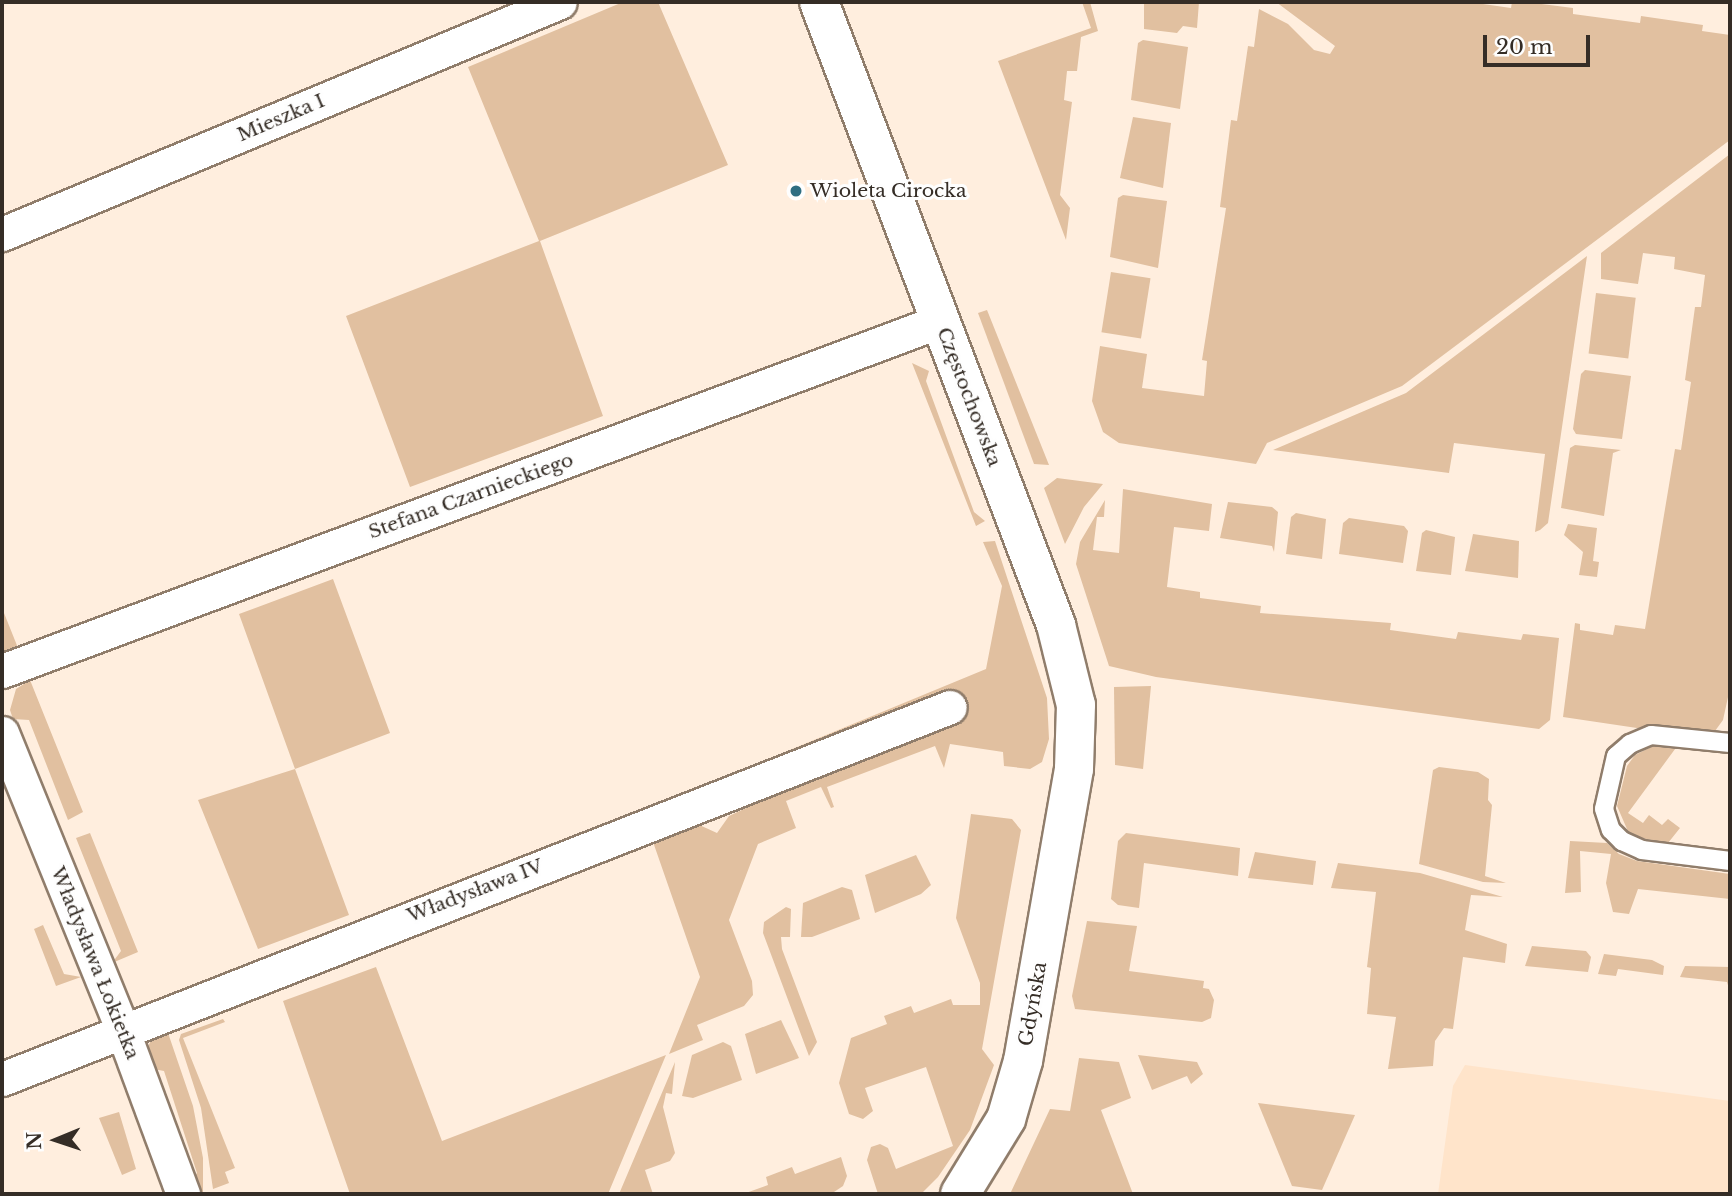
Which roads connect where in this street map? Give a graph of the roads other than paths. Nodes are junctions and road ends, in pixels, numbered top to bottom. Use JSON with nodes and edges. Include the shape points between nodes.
{"nodes":[{"id":1,"x":561,"y":2,"type":"edge"},
{"id":2,"x":818,"y":2,"type":"edge"},
{"id":3,"x":2,"y":234,"type":"edge"},
{"id":4,"x":940,"y":321,"type":"junction"},
{"id":5,"x":2,"y":671,"type":"edge"},
{"id":6,"x":950,"y":707,"type":"dead end"},
{"id":7,"x":2,"y":733,"type":"edge"},
{"id":8,"x":1730,"y":743,"type":"edge"},
{"id":9,"x":1069,"y":800,"type":"joint"},
{"id":10,"x":1730,"y":861,"type":"edge"},
{"id":11,"x":122,"y":1029,"type":"junction"},
{"id":12,"x":2,"y":1079,"type":"edge"},
{"id":13,"x":183,"y":1194,"type":"edge"},
{"id":14,"x":960,"y":1194,"type":"edge"}],
"edges":[{"from":1,"to":3,"type":"street","name":"Mieszka I"},
{"from":2,"to":4,"type":"street","name":"Częstochowska"},
{"from":4,"to":5,"type":"street","name":"Stefana Czarnieckiego"},
{"from":4,"to":9,"type":"street","name":"Częstochowska","via":[[1066,653],[1077,725]]},
{"from":6,"to":11,"type":"street","name":"Władysława IV"},
{"from":7,"to":11,"type":"street","name":"Władysława Łokietka"},
{"from":8,"to":10,"type":"lane","via":[[1651,735],[1630,744],[1616,756],[1604,809],[1611,830],[1642,850]]},
{"from":9,"to":14,"type":"street","name":"Gdyńska","via":[[1014,1097],[994,1144]]},
{"from":11,"to":12,"type":"street","name":"Władysława IV"},
{"from":11,"to":13,"type":"street","name":"Władysława Łokietka"}]}
